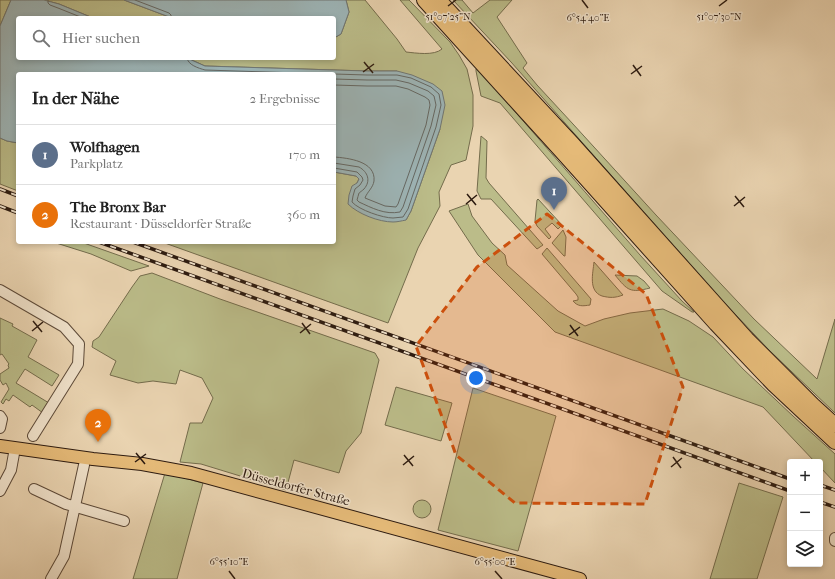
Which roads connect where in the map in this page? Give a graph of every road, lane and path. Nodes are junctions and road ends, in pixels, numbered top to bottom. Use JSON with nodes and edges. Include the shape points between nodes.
{"nodes":[{"id":1,"x":424,"y":0,"type":"edge"},
{"id":2,"x":439,"y":0,"type":"edge"},
{"id":3,"x":0,"y":290,"type":"edge"},
{"id":4,"x":0,"y":416,"type":"edge"},
{"id":5,"x":835,"y":425,"type":"edge"},
{"id":6,"x":0,"y":428,"type":"edge"},
{"id":7,"x":32,"y":436,"type":"dead end"},
{"id":8,"x":835,"y":442,"type":"edge"},
{"id":9,"x":0,"y":446,"type":"edge"},
{"id":10,"x":15,"y":448,"type":"junction"},
{"id":11,"x":84,"y":465,"type":"dead end"},
{"id":12,"x":34,"y":489,"type":"dead end"},
{"id":13,"x":0,"y":491,"type":"edge"},
{"id":14,"x":75,"y":506,"type":"junction"},
{"id":15,"x":124,"y":522,"type":"dead end"},
{"id":16,"x":835,"y":538,"type":"edge"},
{"id":17,"x":835,"y":541,"type":"edge"},
{"id":18,"x":51,"y":579,"type":"edge"},
{"id":19,"x":580,"y":579,"type":"edge"}],
"edges":[{"from":1,"to":8,"type":"highway","via":[[716,324],[774,385]]},
{"from":2,"to":5,"type":"highway","via":[[572,143],[747,339]]},
{"from":3,"to":7,"type":"street","via":[[64,327],[79,344],[78,364]]},
{"from":4,"to":6,"type":"street"},
{"from":9,"to":10,"type":"main road","name":"Düsseldorfer Straße"},
{"from":10,"to":13,"type":"street","via":[[11,470]]},
{"from":10,"to":19,"type":"main road","name":"Düsseldorfer Straße","via":[[142,464],[191,473]]},
{"from":11,"to":14,"type":"street"},
{"from":12,"to":14,"type":"street"},
{"from":14,"to":15,"type":"street"},
{"from":14,"to":18,"type":"street","via":[[64,556]]},
{"from":16,"to":17,"type":"street"}]}
